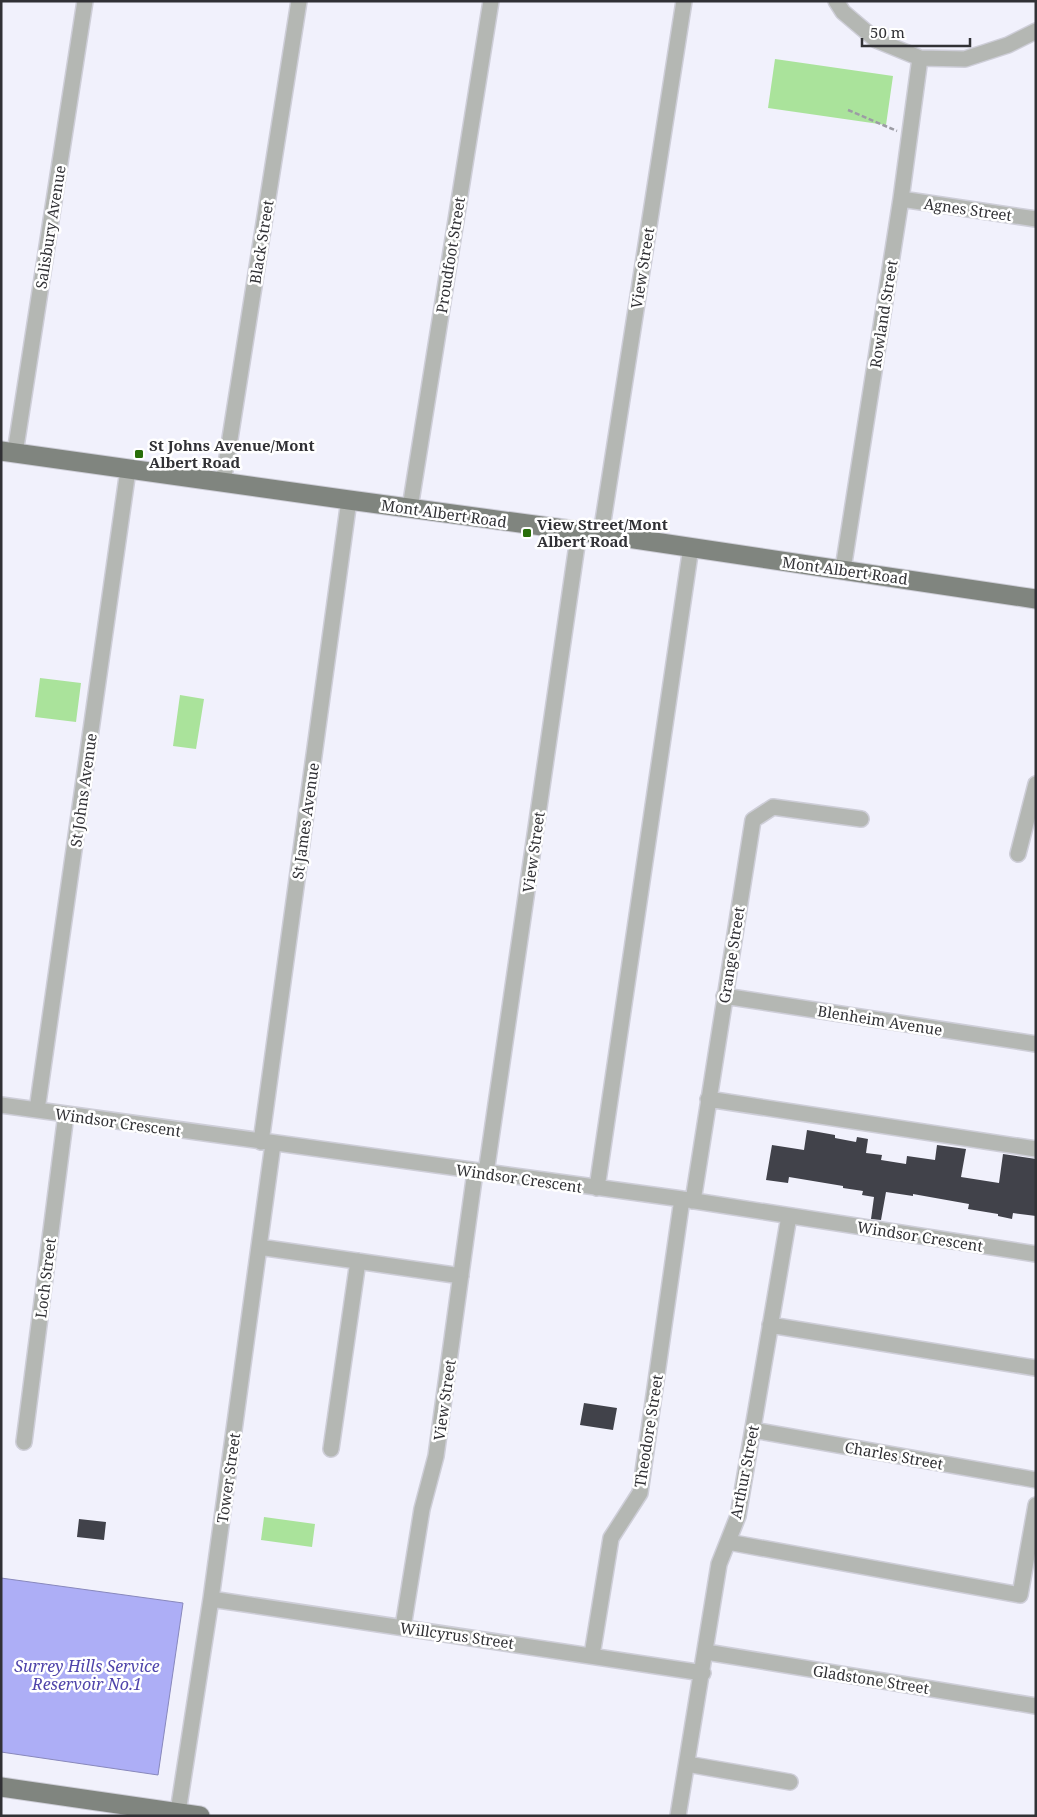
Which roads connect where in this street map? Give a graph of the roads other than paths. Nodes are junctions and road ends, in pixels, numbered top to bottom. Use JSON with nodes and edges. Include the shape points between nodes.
{"nodes":[{"id":1,"x":85,"y":1,"type":"edge"},
{"id":2,"x":299,"y":1,"type":"edge"},
{"id":3,"x":491,"y":1,"type":"edge"},
{"id":4,"x":684,"y":1,"type":"edge"},
{"id":5,"x":836,"y":1,"type":"edge"},
{"id":6,"x":1036,"y":31,"type":"edge"},
{"id":7,"x":920,"y":58,"type":"junction"},
{"id":8,"x":900,"y":199,"type":"junction"},
{"id":9,"x":1036,"y":219,"type":"edge"},
{"id":10,"x":8,"y":452,"type":"edge"},
{"id":11,"x":128,"y":470,"type":"junction"},
{"id":12,"x":223,"y":483,"type":"junction"},
{"id":13,"x":349,"y":500,"type":"junction"},
{"id":14,"x":410,"y":508,"type":"junction"},
{"id":15,"x":579,"y":531,"type":"junction"},
{"id":16,"x":601,"y":534,"type":"junction"},
{"id":17,"x":691,"y":547,"type":"junction"},
{"id":18,"x":843,"y":570,"type":"junction"},
{"id":19,"x":1036,"y":599,"type":"edge"},
{"id":20,"x":1036,"y":784,"type":"edge"},
{"id":21,"x":861,"y":819,"type":"dead end"},
{"id":22,"x":1018,"y":854,"type":"dead end"},
{"id":23,"x":724,"y":996,"type":"junction"},
{"id":24,"x":1036,"y":1044,"type":"edge"},
{"id":25,"x":708,"y":1099,"type":"junction"},
{"id":26,"x":1,"y":1105,"type":"edge"},
{"id":27,"x":37,"y":1110,"type":"junction"},
{"id":28,"x":66,"y":1114,"type":"junction"},
{"id":29,"x":267,"y":1143,"type":"junction"},
{"id":30,"x":1036,"y":1149,"type":"edge"},
{"id":31,"x":481,"y":1173,"type":"junction"},
{"id":32,"x":597,"y":1188,"type":"junction"},
{"id":33,"x":687,"y":1200,"type":"junction"},
{"id":34,"x":789,"y":1216,"type":"junction"},
{"id":35,"x":259,"y":1247,"type":"junction"},
{"id":36,"x":1036,"y":1254,"type":"edge"},
{"id":37,"x":358,"y":1261,"type":"junction"},
{"id":38,"x":461,"y":1276,"type":"junction"},
{"id":39,"x":770,"y":1325,"type":"junction"},
{"id":40,"x":1036,"y":1368,"type":"edge"},
{"id":41,"x":753,"y":1430,"type":"junction"},
{"id":42,"x":24,"y":1442,"type":"dead end"},
{"id":43,"x":331,"y":1449,"type":"dead end"},
{"id":44,"x":1036,"y":1480,"type":"edge"},
{"id":45,"x":1036,"y":1505,"type":"edge"},
{"id":46,"x":728,"y":1542,"type":"junction"},
{"id":47,"x":211,"y":1599,"type":"junction"},
{"id":48,"x":403,"y":1627,"type":"junction"},
{"id":49,"x":706,"y":1652,"type":"junction"},
{"id":50,"x":592,"y":1655,"type":"junction"},
{"id":51,"x":703,"y":1673,"type":"junction"},
{"id":52,"x":1036,"y":1706,"type":"edge"},
{"id":53,"x":687,"y":1764,"type":"junction"},
{"id":54,"x":790,"y":1782,"type":"dead end"},
{"id":55,"x":1,"y":1787,"type":"edge"},
{"id":56,"x":178,"y":1812,"type":"junction"},
{"id":57,"x":200,"y":1816,"type":"edge"},
{"id":58,"x":678,"y":1816,"type":"edge"}],
"edges":[{"from":1,"to":10,"type":"street","name":"Salisbury Avenue"},
{"from":2,"to":12,"type":"street","name":"Black Street"},
{"from":3,"to":14,"type":"street","name":"Proudfoot Street"},
{"from":4,"to":16,"type":"street","name":"View Street"},
{"from":5,"to":7,"type":"street","via":[[843,12],[876,40]]},
{"from":6,"to":7,"type":"street","via":[[1008,45],[965,59]]},
{"from":7,"to":8,"type":"street","name":"Rowland Street"},
{"from":8,"to":9,"type":"street","name":"Agnes Street"},
{"from":8,"to":18,"type":"street","name":"Rowland Street"},
{"from":10,"to":11,"type":"main road","name":"Mont Albert Road"},
{"from":11,"to":12,"type":"main road","name":"Mont Albert Road"},
{"from":11,"to":27,"type":"street","name":"St Johns Avenue"},
{"from":12,"to":13,"type":"main road","name":"Mont Albert Road"},
{"from":13,"to":14,"type":"main road","name":"Mont Albert Road"},
{"from":13,"to":29,"type":"street","name":"St James Avenue"},
{"from":14,"to":15,"type":"main road","name":"Mont Albert Road"},
{"from":15,"to":16,"type":"main road","name":"Mont Albert Road"},
{"from":15,"to":31,"type":"street","name":"View Street"},
{"from":16,"to":17,"type":"main road","name":"Mont Albert Road"},
{"from":17,"to":18,"type":"main road","name":"Mont Albert Road"},
{"from":17,"to":32,"type":"street"},
{"from":18,"to":19,"type":"main road","name":"Mont Albert Road"},
{"from":20,"to":22,"type":"street"},
{"from":21,"to":23,"type":"street","name":"Grange Street","via":[[773,807],[753,820]]},
{"from":23,"to":24,"type":"street","name":"Blenheim Avenue"},
{"from":23,"to":25,"type":"street","name":"Grange Street"},
{"from":25,"to":30,"type":"street"},
{"from":25,"to":33,"type":"street","name":"Grange Street"},
{"from":26,"to":27,"type":"street","name":"Windsor Crescent"},
{"from":27,"to":28,"type":"street","name":"Windsor Crescent"},
{"from":28,"to":29,"type":"street","name":"Windsor Crescent"},
{"from":28,"to":42,"type":"street","name":"Loch Street"},
{"from":29,"to":31,"type":"street","name":"Windsor Crescent"},
{"from":29,"to":35,"type":"street","name":"Tower Street"},
{"from":31,"to":32,"type":"street","name":"Windsor Crescent"},
{"from":31,"to":38,"type":"street","name":"View Street"},
{"from":32,"to":33,"type":"street","name":"Windsor Crescent"},
{"from":33,"to":34,"type":"street","name":"Windsor Crescent"},
{"from":33,"to":50,"type":"street","name":"Theodore Street","via":[[640,1493],[611,1538]]},
{"from":34,"to":36,"type":"street","name":"Windsor Crescent"},
{"from":34,"to":39,"type":"street","name":"Arthur Street"},
{"from":35,"to":37,"type":"street"},
{"from":35,"to":47,"type":"street","name":"Tower Street"},
{"from":37,"to":38,"type":"street"},
{"from":37,"to":43,"type":"street"},
{"from":38,"to":48,"type":"street","name":"View Street","via":[[436,1456],[422,1509]]},
{"from":39,"to":40,"type":"street"},
{"from":39,"to":41,"type":"street","name":"Arthur Street"},
{"from":41,"to":44,"type":"street","name":"Charles Street"},
{"from":41,"to":46,"type":"street","name":"Arthur Street","via":[[738,1516]]},
{"from":45,"to":46,"type":"street","via":[[1020,1595]]},
{"from":46,"to":49,"type":"street","name":"Arthur Street","via":[[719,1564]]},
{"from":47,"to":48,"type":"street","name":"Willcyrus Street"},
{"from":47,"to":56,"type":"street","name":"Tower Street"},
{"from":48,"to":50,"type":"street","name":"Willcyrus Street"},
{"from":49,"to":51,"type":"street","name":"Arthur Street"},
{"from":49,"to":52,"type":"street","name":"Gladstone Street"},
{"from":50,"to":51,"type":"street","name":"Willcyrus Street"},
{"from":51,"to":53,"type":"street","name":"Arthur Street"},
{"from":53,"to":54,"type":"street"},
{"from":53,"to":58,"type":"street","name":"Arthur Street"},
{"from":55,"to":56,"type":"main road"},
{"from":56,"to":57,"type":"main road"}]}
